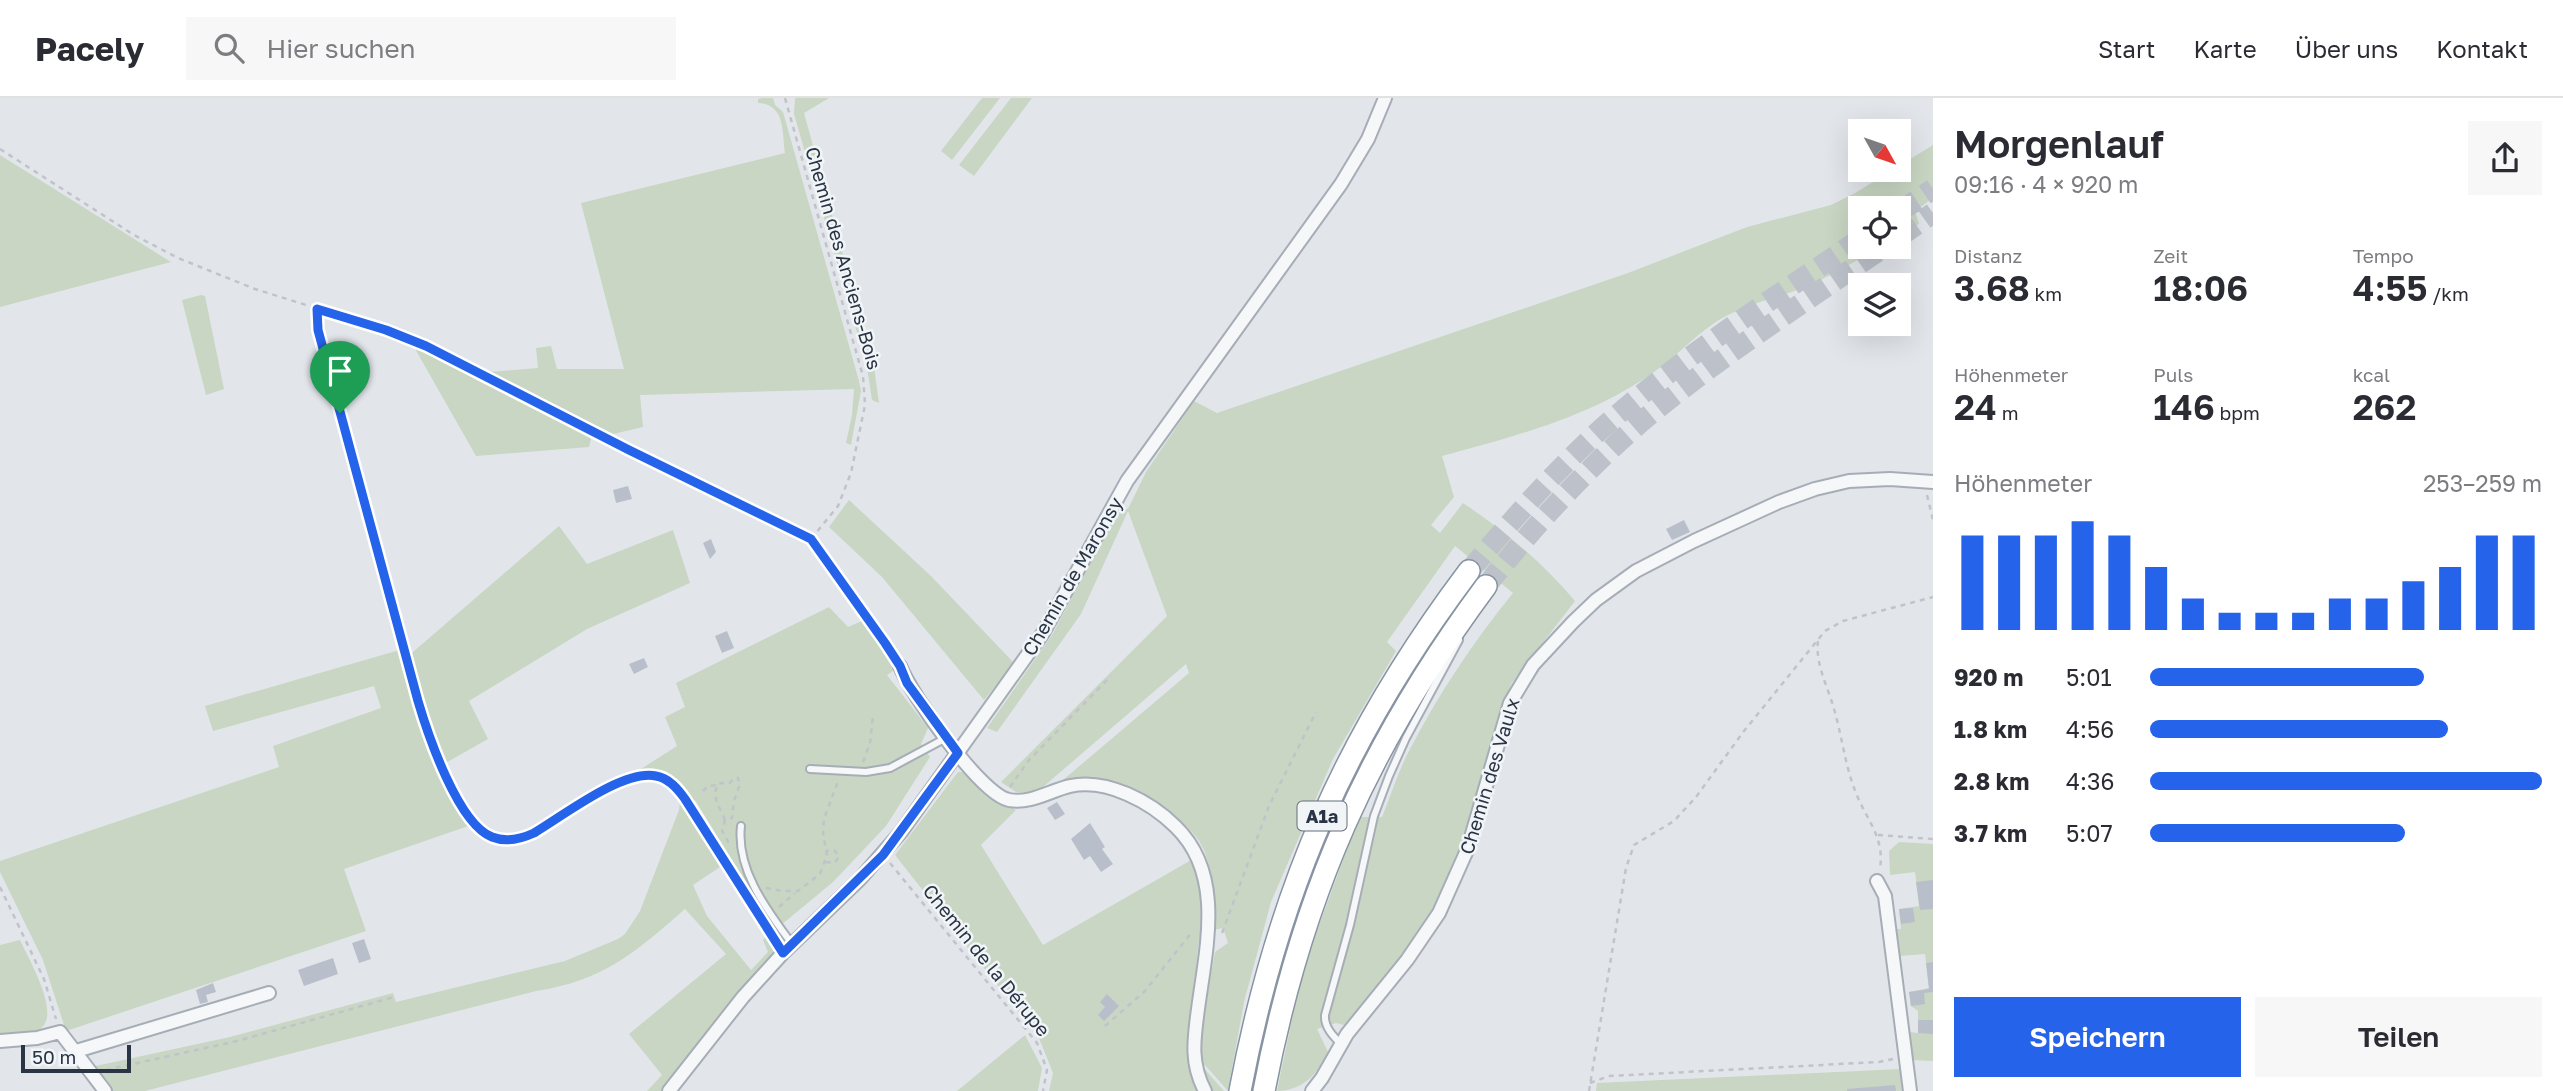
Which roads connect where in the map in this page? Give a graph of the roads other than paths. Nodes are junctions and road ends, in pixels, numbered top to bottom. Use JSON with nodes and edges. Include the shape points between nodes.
{"nodes":[{"id":1,"x":1385,"y":98,"type":"edge"},
{"id":2,"x":1929,"y":482,"type":"edge"},
{"id":3,"x":1469,"y":571,"type":"tunnel mouth"},
{"id":4,"x":1486,"y":586,"type":"joint"},
{"id":5,"x":900,"y":666,"type":"road end"},
{"id":6,"x":946,"y":738,"type":"junction"},
{"id":7,"x":958,"y":753,"type":"junction"},
{"id":8,"x":810,"y":769,"type":"dead end"},
{"id":9,"x":741,"y":826,"type":"dead end"},
{"id":10,"x":1877,"y":881,"type":"road end"},
{"id":11,"x":792,"y":944,"type":"junction"},
{"id":12,"x":269,"y":993,"type":"dead end"},
{"id":13,"x":0,"y":1041,"type":"edge"},
{"id":14,"x":1341,"y":1044,"type":"junction"},
{"id":15,"x":73,"y":1052,"type":"junction"},
{"id":16,"x":105,"y":1091,"type":"edge"},
{"id":17,"x":669,"y":1091,"type":"edge"},
{"id":18,"x":1205,"y":1091,"type":"edge"},
{"id":19,"x":1240,"y":1091,"type":"edge"},
{"id":20,"x":1264,"y":1091,"type":"edge"},
{"id":21,"x":1312,"y":1091,"type":"edge"},
{"id":22,"x":1910,"y":1091,"type":"edge"}],
"edges":[{"from":1,"to":7,"type":"street","name":"Chemin de Maronsy","via":[[1368,139],[1341,184],[1127,481],[1043,633]]},
{"from":2,"to":14,"type":"street","name":"Chemin des Vaulx","via":[[1849,481],[1798,495],[1664,556],[1614,585],[1588,607],[1516,689],[1499,733],[1468,848],[1444,902],[1407,960]]},
{"from":3,"to":19,"type":"highway","number":"A1a","via":[[1392,681],[1318,824],[1288,901],[1260,994]]},
{"from":4,"to":14,"type":"lane","via":[[1406,738],[1374,816],[1324,1020]]},
{"from":4,"to":20,"type":"highway","number":"A1a","via":[[1405,706],[1340,832],[1299,943]]},
{"from":5,"to":6,"type":"street"},
{"from":6,"to":7,"type":"street"},
{"from":6,"to":8,"type":"lane","via":[[890,768]]},
{"from":7,"to":11,"type":"street","name":"Chemin de Maronsy","via":[[883,855]]},
{"from":7,"to":18,"type":"street","via":[[993,793],[1010,800],[1031,800],[1082,784],[1114,790],[1151,807],[1192,846],[1207,887],[1192,1049]]},
{"from":9,"to":11,"type":"lane","via":[[744,864]]},
{"from":10,"to":22,"type":"street","via":[[1885,896]]},
{"from":11,"to":17,"type":"street","name":"Chemin de Maronsy","via":[[743,997]]},
{"from":12,"to":15,"type":"street"},
{"from":13,"to":15,"type":"street","via":[[60,1032]]},
{"from":14,"to":21,"type":"street","name":"Chemin des Vaulx"},
{"from":15,"to":16,"type":"street"}]}
